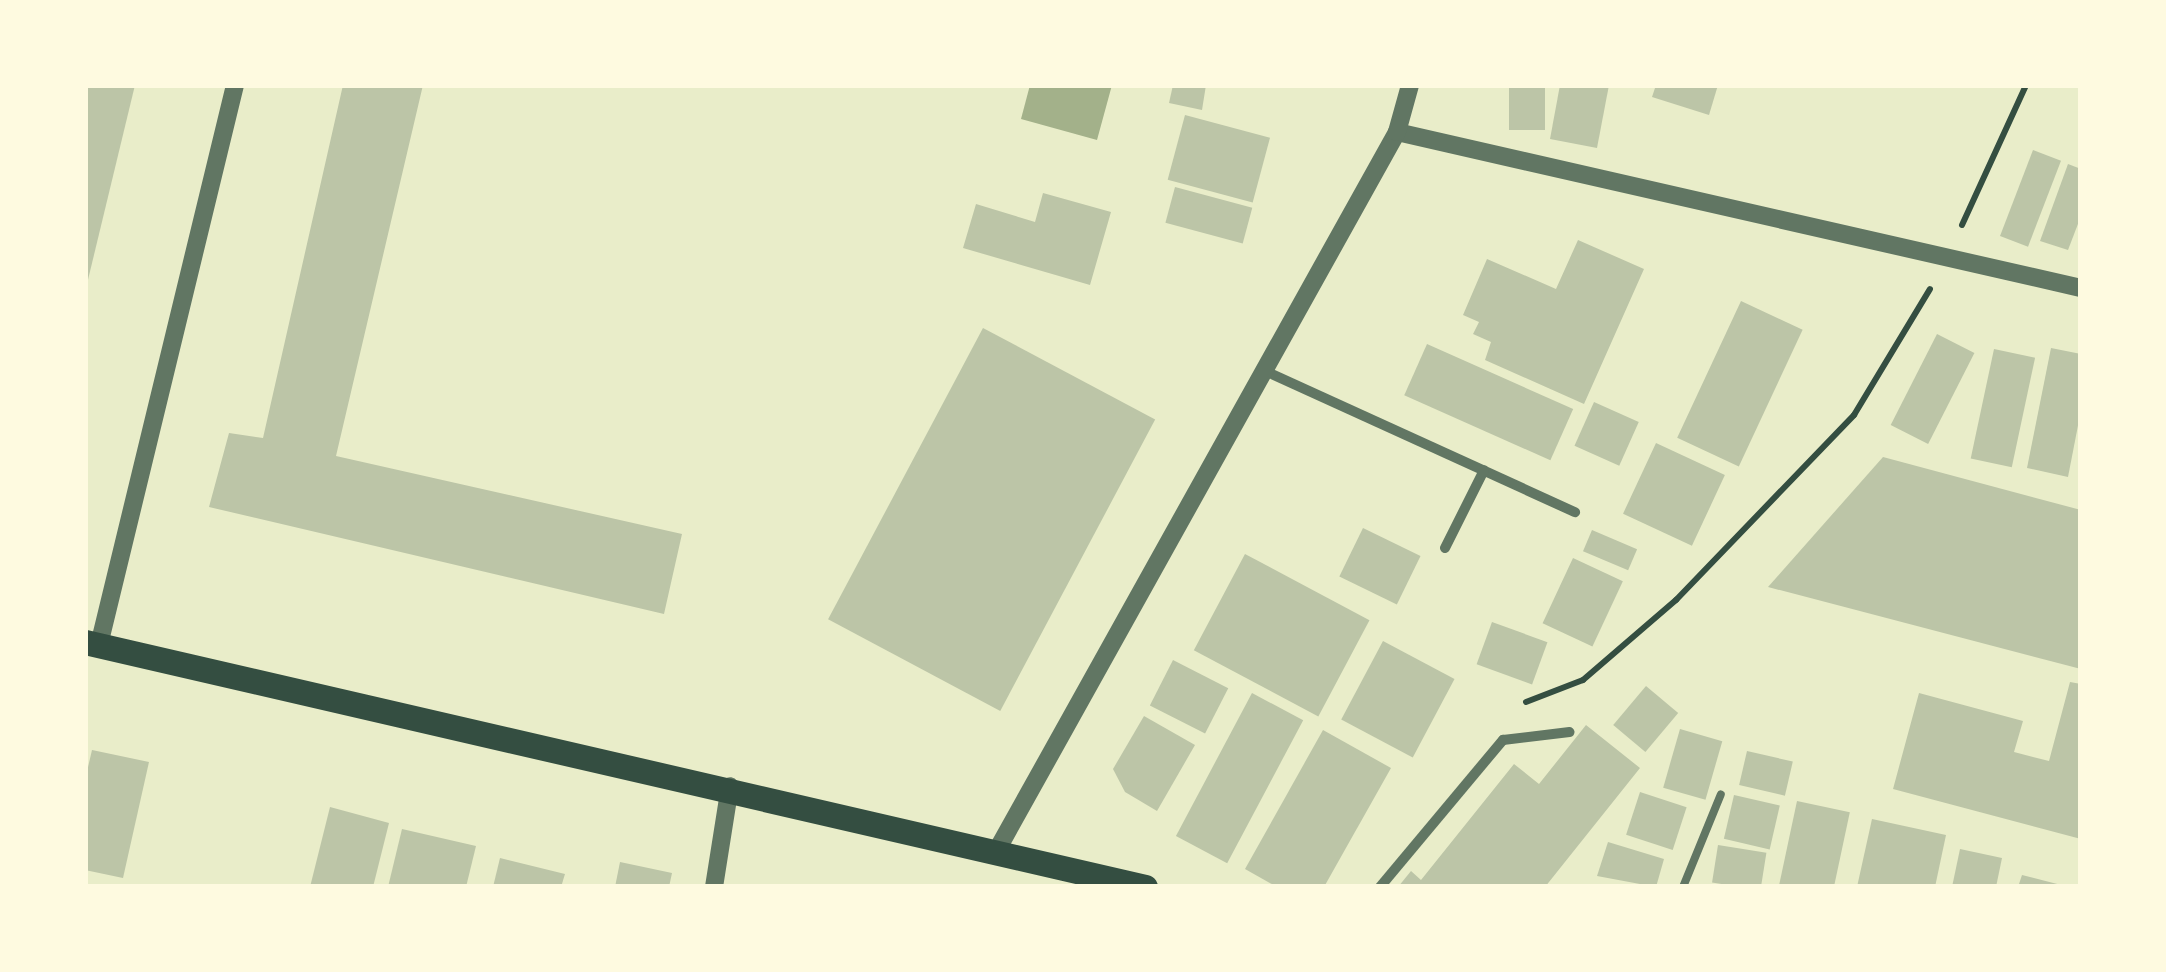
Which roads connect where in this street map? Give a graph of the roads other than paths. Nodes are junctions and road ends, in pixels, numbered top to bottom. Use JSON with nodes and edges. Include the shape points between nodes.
{"nodes":[{"id":1,"x":235,"y":85,"type":"edge"},
{"id":2,"x":1410,"y":85,"type":"edge"},
{"id":3,"x":1397,"y":132,"type":"junction"},
{"id":4,"x":2081,"y":288,"type":"edge"},
{"id":5,"x":1263,"y":370,"type":"junction"},
{"id":6,"x":1484,"y":470,"type":"junction"},
{"id":7,"x":1575,"y":512,"type":"dead end"},
{"id":8,"x":1446,"y":548,"type":"dead end"},
{"id":9,"x":90,"y":642,"type":"edge"},
{"id":10,"x":1570,"y":732,"type":"dead end"},
{"id":11,"x":730,"y":786,"type":"junction"},
{"id":12,"x":1721,"y":794,"type":"dead end"},
{"id":13,"x":996,"y":852,"type":"junction"},
{"id":14,"x":714,"y":887,"type":"edge"},
{"id":15,"x":1145,"y":887,"type":"edge"},
{"id":16,"x":1380,"y":887,"type":"edge"},
{"id":17,"x":1682,"y":887,"type":"edge"}],
"edges":[{"from":1,"to":9,"type":"street"},
{"from":2,"to":3,"type":"street"},
{"from":3,"to":4,"type":"street"},
{"from":3,"to":5,"type":"street"},
{"from":5,"to":6,"type":"street"},
{"from":5,"to":13,"type":"street"},
{"from":6,"to":7,"type":"street"},
{"from":6,"to":8,"type":"street"},
{"from":9,"to":11,"type":"main road"},
{"from":10,"to":16,"type":"street","via":[[1503,740]]},
{"from":11,"to":13,"type":"main road"},
{"from":11,"to":14,"type":"street"},
{"from":12,"to":17,"type":"lane"},
{"from":13,"to":15,"type":"main road"}]}
